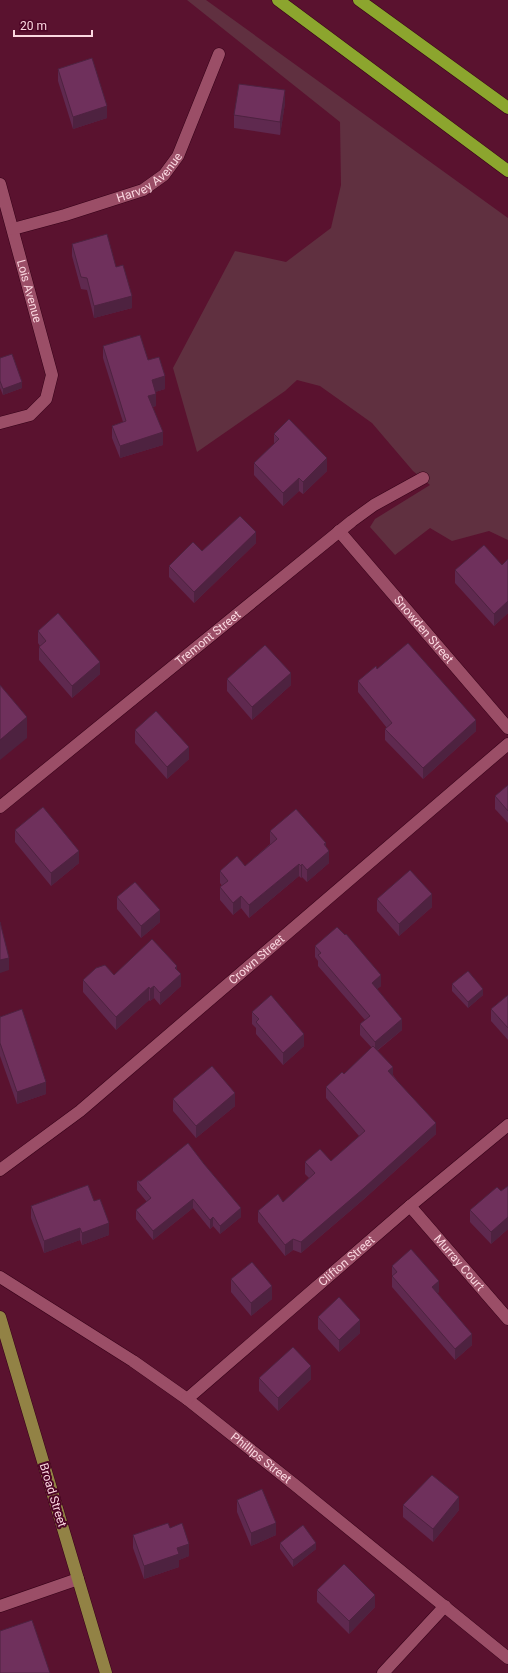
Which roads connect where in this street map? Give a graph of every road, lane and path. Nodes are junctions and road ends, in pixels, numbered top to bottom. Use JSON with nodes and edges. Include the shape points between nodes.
{"nodes":[{"id":1,"x":278,"y":0,"type":"edge"},
{"id":2,"x":359,"y":0,"type":"edge"},
{"id":3,"x":219,"y":54,"type":"dead end"},
{"id":4,"x":508,"y":108,"type":"edge"},
{"id":5,"x":508,"y":171,"type":"edge"},
{"id":6,"x":0,"y":184,"type":"edge"},
{"id":7,"x":13,"y":229,"type":"junction"},
{"id":8,"x":0,"y":423,"type":"edge"},
{"id":9,"x":423,"y":478,"type":"dead end"},
{"id":10,"x":339,"y":531,"type":"junction"},
{"id":11,"x":508,"y":728,"type":"edge"},
{"id":12,"x":508,"y":744,"type":"edge"},
{"id":13,"x":0,"y":807,"type":"edge"},
{"id":14,"x":508,"y":1125,"type":"edge"},
{"id":15,"x":0,"y":1170,"type":"edge"},
{"id":16,"x":410,"y":1206,"type":"junction"},
{"id":17,"x":0,"y":1277,"type":"edge"},
{"id":18,"x":0,"y":1316,"type":"edge"},
{"id":19,"x":508,"y":1319,"type":"edge"},
{"id":20,"x":187,"y":1399,"type":"junction"},
{"id":21,"x":78,"y":1579,"type":"junction"},
{"id":22,"x":0,"y":1606,"type":"edge"},
{"id":23,"x":445,"y":1606,"type":"junction"},
{"id":24,"x":508,"y":1658,"type":"edge"},
{"id":25,"x":106,"y":1673,"type":"edge"},
{"id":26,"x":383,"y":1673,"type":"edge"}],
"edges":[{"from":1,"to":5,"type":"highway"},
{"from":2,"to":4,"type":"highway"},
{"from":3,"to":7,"type":"street","name":"Harvey Avenue","via":[[178,156],[164,176],[143,190]]},
{"from":6,"to":7,"type":"street","name":"Lois Avenue"},
{"from":7,"to":8,"type":"street","name":"Lois Avenue","via":[[52,375],[46,399],[30,415]]},
{"from":9,"to":10,"type":"street","name":"Tremont Street","via":[[374,505]]},
{"from":10,"to":11,"type":"street","name":"Snowden Street"},
{"from":10,"to":13,"type":"street","name":"Tremont Street"},
{"from":12,"to":15,"type":"street","name":"Crown Street","via":[[80,1111]]},
{"from":14,"to":16,"type":"street","name":"Clifton Street"},
{"from":16,"to":19,"type":"street","name":"Murray Court"},
{"from":16,"to":20,"type":"street","name":"Clifton Street"},
{"from":17,"to":20,"type":"street","name":"Phillips Street","via":[[134,1361]]},
{"from":18,"to":21,"type":"main road","name":"Broad Street"},
{"from":20,"to":23,"type":"street","name":"Phillips Street"},
{"from":21,"to":22,"type":"street"},
{"from":21,"to":25,"type":"main road","name":"Broad Street"},
{"from":23,"to":24,"type":"street","name":"Phillips Street"},
{"from":23,"to":26,"type":"street"}]}
